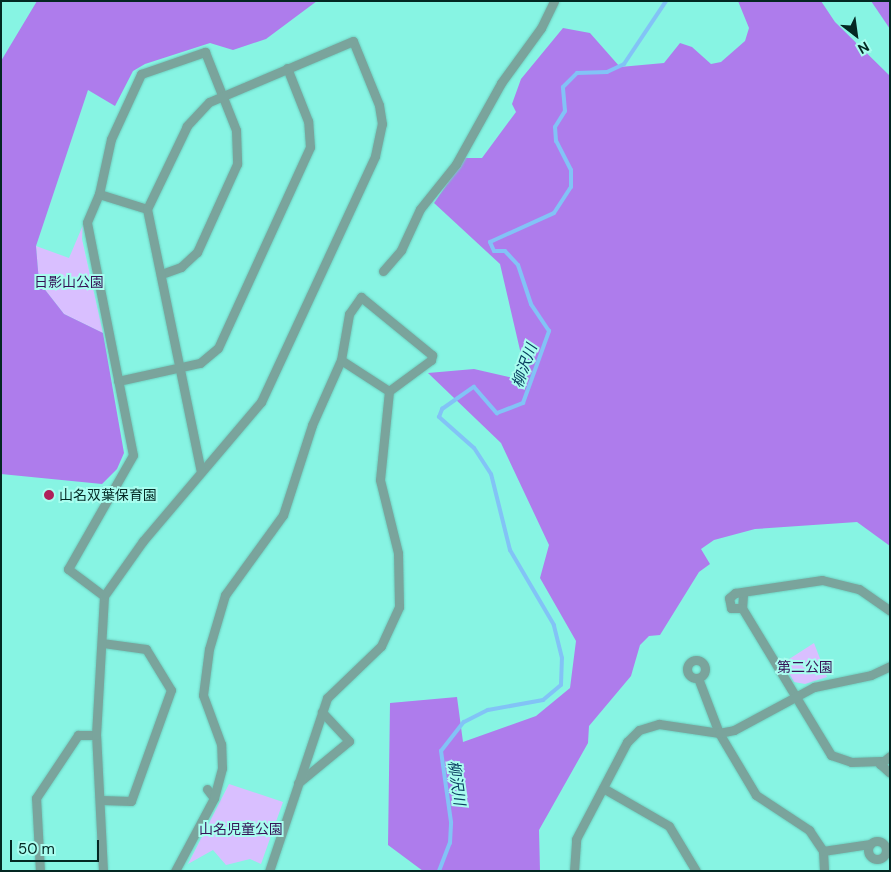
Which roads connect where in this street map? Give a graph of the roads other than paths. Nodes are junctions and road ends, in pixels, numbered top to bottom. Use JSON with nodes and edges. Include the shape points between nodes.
{"nodes":[{"id":1,"x":554,"y":1,"type":"edge"},
{"id":2,"x":287,"y":68,"type":"junction"},
{"id":3,"x":221,"y":94,"type":"junction"},
{"id":4,"x":99,"y":194,"type":"junction"},
{"id":5,"x":147,"y":209,"type":"junction"},
{"id":6,"x":383,"y":271,"type":"dead end"},
{"id":7,"x":162,"y":274,"type":"junction"},
{"id":8,"x":341,"y":360,"type":"junction"},
{"id":9,"x":179,"y":369,"type":"junction"},
{"id":10,"x":118,"y":380,"type":"junction"},
{"id":11,"x":389,"y":391,"type":"junction"},
{"id":12,"x":201,"y":472,"type":"junction"},
{"id":13,"x":743,"y":595,"type":"junction"},
{"id":14,"x":104,"y":596,"type":"junction"},
{"id":15,"x":742,"y":608,"type":"junction"},
{"id":16,"x":890,"y":611,"type":"edge"},
{"id":17,"x":103,"y":643,"type":"junction"},
{"id":18,"x":890,"y":666,"type":"edge"},
{"id":19,"x":698,"y":678,"type":"dead end"},
{"id":20,"x":796,"y":696,"type":"junction"},
{"id":21,"x":322,"y":712,"type":"junction"},
{"id":22,"x":719,"y":732,"type":"junction"},
{"id":23,"x":96,"y":736,"type":"junction"},
{"id":24,"x":890,"y":756,"type":"edge"},
{"id":25,"x":881,"y":761,"type":"junction"},
{"id":26,"x":890,"y":773,"type":"edge"},
{"id":27,"x":298,"y":783,"type":"junction"},
{"id":28,"x":603,"y":788,"type":"junction"},
{"id":29,"x":207,"y":789,"type":"dead end"},
{"id":30,"x":214,"y":798,"type":"junction"},
{"id":31,"x":101,"y":800,"type":"junction"},
{"id":32,"x":870,"y":844,"type":"dead end"},
{"id":33,"x":822,"y":851,"type":"junction"},
{"id":34,"x":40,"y":871,"type":"edge"},
{"id":35,"x":103,"y":871,"type":"edge"},
{"id":36,"x":175,"y":871,"type":"edge"},
{"id":37,"x":269,"y":871,"type":"edge"},
{"id":38,"x":574,"y":871,"type":"edge"},
{"id":39,"x":696,"y":871,"type":"edge"},
{"id":40,"x":824,"y":871,"type":"edge"}],
"edges":[{"from":1,"to":6,"type":"street","via":[[541,28],[501,82],[456,164],[420,209],[401,250]]},
{"from":2,"to":3,"type":"street"},
{"from":2,"to":9,"type":"street","via":[[308,121],[307,156],[218,348],[200,363]]},
{"from":2,"to":12,"type":"street","via":[[353,41],[379,105],[381,140],[261,402]]},
{"from":3,"to":4,"type":"street","via":[[205,52],[146,69],[111,139]]},
{"from":3,"to":5,"type":"street","via":[[194,114]]},
{"from":3,"to":7,"type":"street","via":[[236,130],[237,164],[197,252],[181,268]]},
{"from":4,"to":5,"type":"street"},
{"from":4,"to":10,"type":"street","via":[[87,222],[88,235]]},
{"from":5,"to":7,"type":"street"},
{"from":7,"to":9,"type":"street"},
{"from":8,"to":11,"type":"street"},
{"from":8,"to":11,"type":"street","via":[[349,314],[361,297],[432,354],[432,360]]},
{"from":8,"to":30,"type":"street","via":[[312,425],[283,515],[225,595],[209,649],[203,695],[221,744],[222,768]]},
{"from":9,"to":10,"type":"street"},
{"from":9,"to":12,"type":"street"},
{"from":10,"to":14,"type":"street","via":[[133,455],[68,569]]},
{"from":11,"to":21,"type":"street","via":[[380,480],[398,553],[399,607],[380,646],[327,698]]},
{"from":12,"to":14,"type":"street"},
{"from":13,"to":15,"type":"street"},
{"from":13,"to":15,"type":"street","via":[[735,593],[728,600],[733,609]]},
{"from":13,"to":16,"type":"street","via":[[773,586],[822,580],[859,589]]},
{"from":14,"to":17,"type":"street"},
{"from":15,"to":20,"type":"street"},
{"from":17,"to":23,"type":"street"},
{"from":17,"to":31,"type":"street","via":[[146,649],[171,690],[131,800]]},
{"from":18,"to":20,"type":"street"},
{"from":19,"to":22,"type":"street"},
{"from":20,"to":22,"type":"street","via":[[734,730]]},
{"from":20,"to":25,"type":"street","via":[[836,759]]},
{"from":21,"to":27,"type":"street"},
{"from":21,"to":27,"type":"street","via":[[349,741]]},
{"from":22,"to":28,"type":"street","via":[[659,724],[639,730],[627,742]]},
{"from":22,"to":33,"type":"street","via":[[756,795],[809,830]]},
{"from":23,"to":31,"type":"street"},
{"from":23,"to":34,"type":"street","via":[[78,735],[36,798]]},
{"from":24,"to":25,"type":"street"},
{"from":25,"to":26,"type":"street","via":[[881,769]]},
{"from":27,"to":37,"type":"street"},
{"from":28,"to":38,"type":"street","via":[[576,839]]},
{"from":28,"to":39,"type":"street","via":[[668,826]]},
{"from":29,"to":30,"type":"street"},
{"from":30,"to":36,"type":"street"},
{"from":31,"to":35,"type":"street"},
{"from":32,"to":33,"type":"street"},
{"from":33,"to":40,"type":"street"}]}
